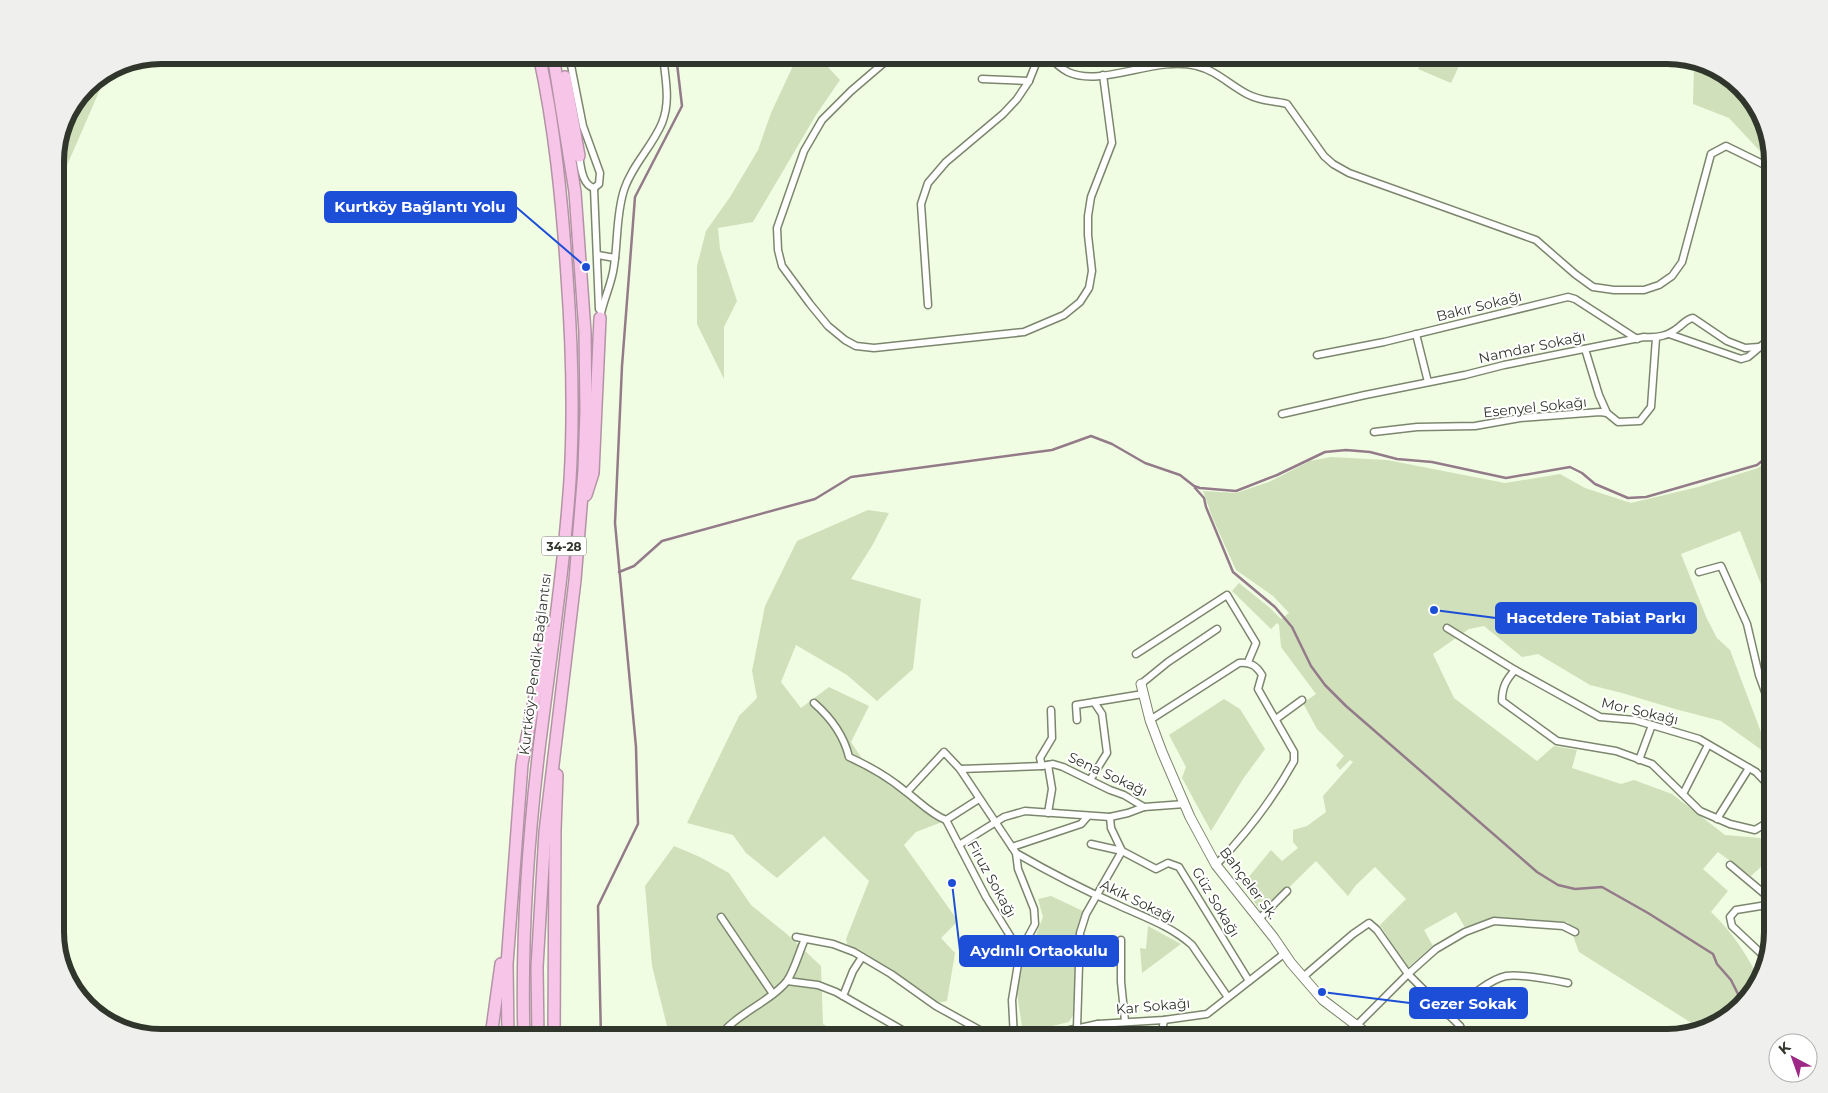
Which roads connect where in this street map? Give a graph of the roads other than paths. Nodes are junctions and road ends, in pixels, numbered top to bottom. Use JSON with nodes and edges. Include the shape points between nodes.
{"nodes":[{"id":1,"x":540,"y":64,"type":"edge"},
{"id":2,"x":554,"y":64,"type":"edge"},
{"id":3,"x":563,"y":64,"type":"edge"},
{"id":4,"x":571,"y":64,"type":"edge"},
{"id":5,"x":664,"y":64,"type":"edge"},
{"id":6,"x":882,"y":64,"type":"edge"},
{"id":7,"x":1036,"y":64,"type":"edge"},
{"id":8,"x":1056,"y":64,"type":"edge"},
{"id":9,"x":1160,"y":64,"type":"edge"},
{"id":10,"x":1187,"y":64,"type":"edge"},
{"id":11,"x":1103,"y":75,"type":"junction"},
{"id":12,"x":982,"y":78,"type":"dead end"},
{"id":13,"x":1029,"y":80,"type":"junction"},
{"id":14,"x":579,"y":156,"type":"joint"},
{"id":15,"x":1764,"y":165,"type":"edge"},
{"id":16,"x":594,"y":188,"type":"junction"},
{"id":17,"x":598,"y":255,"type":"junction"},
{"id":18,"x":615,"y":258,"type":"junction"},
{"id":19,"x":928,"y":305,"type":"dead end"},
{"id":20,"x":600,"y":318,"type":"junction"},
{"id":21,"x":1416,"y":334,"type":"junction"},
{"id":22,"x":1669,"y":334,"type":"junction"},
{"id":23,"x":1656,"y":338,"type":"junction"},
{"id":24,"x":1637,"y":339,"type":"junction"},
{"id":25,"x":1764,"y":343,"type":"edge"},
{"id":26,"x":1759,"y":347,"type":"junction"},
{"id":27,"x":1585,"y":349,"type":"junction"},
{"id":28,"x":1317,"y":355,"type":"dead end"},
{"id":29,"x":1428,"y":382,"type":"junction"},
{"id":30,"x":1607,"y":413,"type":"junction"},
{"id":31,"x":1282,"y":414,"type":"dead end"},
{"id":32,"x":1374,"y":432,"type":"dead end"},
{"id":33,"x":581,"y":511,"type":"junction"},
{"id":34,"x":1699,"y":572,"type":"dead end"},
{"id":35,"x":561,"y":575,"type":"junction"},
{"id":36,"x":1447,"y":628,"type":"dead end"},
{"id":37,"x":1217,"y":629,"type":"dead end"},
{"id":38,"x":1136,"y":654,"type":"dead end"},
{"id":39,"x":1248,"y":662,"type":"junction"},
{"id":40,"x":1515,"y":670,"type":"junction"},
{"id":41,"x":1141,"y":684,"type":"joint"},
{"id":42,"x":1764,"y":690,"type":"edge"},
{"id":43,"x":1143,"y":694,"type":"junction"},
{"id":44,"x":1302,"y":700,"type":"dead end"},
{"id":45,"x":814,"y":702,"type":"dead end"},
{"id":46,"x":1094,"y":702,"type":"junction"},
{"id":47,"x":1051,"y":710,"type":"dead end"},
{"id":48,"x":1276,"y":719,"type":"junction"},
{"id":49,"x":1077,"y":720,"type":"dead end"},
{"id":50,"x":1150,"y":720,"type":"junction"},
{"id":51,"x":1652,"y":725,"type":"junction"},
{"id":52,"x":556,"y":732,"type":"junction"},
{"id":53,"x":1708,"y":745,"type":"junction"},
{"id":54,"x":1639,"y":760,"type":"junction"},
{"id":55,"x":1045,"y":765,"type":"junction"},
{"id":56,"x":1749,"y":768,"type":"junction"},
{"id":57,"x":960,"y":769,"type":"junction"},
{"id":58,"x":1090,"y":780,"type":"junction"},
{"id":59,"x":1764,"y":780,"type":"edge"},
{"id":60,"x":907,"y":792,"type":"junction"},
{"id":61,"x":1683,"y":794,"type":"junction"},
{"id":62,"x":979,"y":799,"type":"junction"},
{"id":63,"x":1185,"y":804,"type":"junction"},
{"id":64,"x":1144,"y":807,"type":"junction"},
{"id":65,"x":1048,"y":812,"type":"junction"},
{"id":66,"x":1088,"y":816,"type":"junction"},
{"id":67,"x":1110,"y":817,"type":"junction"},
{"id":68,"x":1718,"y":818,"type":"junction"},
{"id":69,"x":946,"y":820,"type":"junction"},
{"id":70,"x":995,"y":823,"type":"junction"},
{"id":71,"x":1764,"y":824,"type":"edge"},
{"id":72,"x":1091,"y":844,"type":"dead end"},
{"id":73,"x":960,"y":845,"type":"junction"},
{"id":74,"x":1014,"y":850,"type":"junction"},
{"id":75,"x":1122,"y":851,"type":"junction"},
{"id":76,"x":1216,"y":865,"type":"junction"},
{"id":77,"x":1730,"y":865,"type":"dead end"},
{"id":78,"x":1287,"y":891,"type":"dead end"},
{"id":79,"x":1764,"y":894,"type":"edge"},
{"id":80,"x":1096,"y":895,"type":"junction"},
{"id":81,"x":511,"y":898,"type":"junction"},
{"id":82,"x":1764,"y":904,"type":"edge"},
{"id":83,"x":721,"y":917,"type":"dead end"},
{"id":84,"x":1258,"y":919,"type":"junction"},
{"id":85,"x":1575,"y":932,"type":"dead end"},
{"id":86,"x":796,"y":937,"type":"dead end"},
{"id":87,"x":805,"y":939,"type":"junction"},
{"id":88,"x":1121,"y":940,"type":"dead end"},
{"id":89,"x":1020,"y":952,"type":"junction"},
{"id":90,"x":1285,"y":953,"type":"junction"},
{"id":91,"x":1762,"y":954,"type":"edge"},
{"id":92,"x":862,"y":957,"type":"junction"},
{"id":93,"x":1408,"y":974,"type":"junction"},
{"id":94,"x":1303,"y":977,"type":"junction"},
{"id":95,"x":787,"y":981,"type":"junction"},
{"id":96,"x":1249,"y":981,"type":"junction"},
{"id":97,"x":1568,"y":983,"type":"dead end"},
{"id":98,"x":773,"y":994,"type":"junction"},
{"id":99,"x":843,"y":996,"type":"junction"},
{"id":100,"x":1228,"y":996,"type":"junction"},
{"id":101,"x":1448,"y":1015,"type":"junction"},
{"id":102,"x":1164,"y":1020,"type":"junction"},
{"id":103,"x":1125,"y":1021,"type":"junction"},
{"id":104,"x":1098,"y":1024,"type":"junction"},
{"id":105,"x":1356,"y":1026,"type":"junction"},
{"id":106,"x":1077,"y":1028,"type":"junction"},
{"id":107,"x":492,"y":1029,"type":"edge"},
{"id":108,"x":508,"y":1029,"type":"edge"},
{"id":109,"x":524,"y":1029,"type":"edge"},
{"id":110,"x":538,"y":1029,"type":"edge"},
{"id":111,"x":554,"y":1029,"type":"edge"},
{"id":112,"x":726,"y":1029,"type":"edge"},
{"id":113,"x":900,"y":1029,"type":"edge"},
{"id":114,"x":978,"y":1029,"type":"edge"},
{"id":115,"x":1014,"y":1029,"type":"edge"},
{"id":116,"x":1073,"y":1029,"type":"edge"},
{"id":117,"x":1098,"y":1029,"type":"edge"},
{"id":118,"x":1162,"y":1029,"type":"edge"},
{"id":119,"x":1360,"y":1029,"type":"edge"},
{"id":120,"x":1462,"y":1029,"type":"edge"}],
"edges":[{"from":1,"to":35,"type":"highway","name":"Kurtköy-Pendik Bağlantısı","number":"34-28","via":[[557,166],[571,340],[570,478]]},
{"from":2,"to":33,"type":"highway","number":"34-28","via":[[575,192],[585,332],[586,411]]},
{"from":3,"to":14,"type":"highway"},
{"from":4,"to":16,"type":"street","via":[[583,126],[600,172],[599,184]]},
{"from":5,"to":18,"type":"street","via":[[667,100],[662,124],[624,189]]},
{"from":6,"to":11,"type":"street","via":[[822,120],[804,151],[777,228],[782,266],[810,304],[845,340],[856,346],[874,348],[1024,332],[1064,315],[1080,302],[1089,288],[1092,271],[1088,235],[1091,197],[1112,143]]},
{"from":7,"to":13,"type":"street"},
{"from":8,"to":11,"type":"street","via":[[1083,76]]},
{"from":9,"to":11,"type":"street"},
{"from":10,"to":15,"type":"street","via":[[1198,66],[1263,101],[1287,104],[1324,156],[1349,173],[1536,240],[1593,287],[1644,290],[1672,276],[1682,262],[1711,154],[1726,146]]},
{"from":12,"to":13,"type":"street"},
{"from":13,"to":19,"type":"street","via":[[1003,114],[946,162],[928,184],[921,204]]},
{"from":14,"to":16,"type":"street","via":[[585,182]]},
{"from":16,"to":17,"type":"street"},
{"from":17,"to":18,"type":"street"},
{"from":17,"to":20,"type":"street"},
{"from":18,"to":20,"type":"street"},
{"from":20,"to":33,"type":"highway","via":[[593,473]]},
{"from":21,"to":24,"type":"street","name":"Bakır Sokağı","via":[[1568,297]]},
{"from":21,"to":28,"type":"street","name":"Bakır Sokağı"},
{"from":21,"to":29,"type":"street"},
{"from":22,"to":23,"type":"street","name":"Namdar Sokağı"},
{"from":22,"to":26,"type":"street","via":[[1741,359]]},
{"from":22,"to":26,"type":"street","name":"Namdar Sokağı","via":[[1693,318],[1727,341],[1745,348]]},
{"from":23,"to":24,"type":"street","name":"Namdar Sokağı"},
{"from":23,"to":30,"type":"street","name":"Esenyel Sokağı","via":[[1651,406],[1640,421],[1618,422]]},
{"from":24,"to":27,"type":"street","name":"Namdar Sokağı"},
{"from":25,"to":26,"type":"street"},
{"from":27,"to":29,"type":"street","name":"Namdar Sokağı"},
{"from":27,"to":30,"type":"street"},
{"from":29,"to":31,"type":"street","name":"Namdar Sokağı"},
{"from":30,"to":32,"type":"street","name":"Esenyel Sokağı"},
{"from":33,"to":52,"type":"highway","number":"34-28"},
{"from":34,"to":42,"type":"street","via":[[1721,566],[1747,624]]},
{"from":35,"to":81,"type":"highway","via":[[538,674],[522,764]]},
{"from":35,"to":109,"type":"highway","name":"Kurtköy-Pendik Bağlantısı","number":"34-28","via":[[524,920]]},
{"from":36,"to":40,"type":"street","name":"Mor Sokağı"},
{"from":37,"to":41,"type":"street"},
{"from":38,"to":39,"type":"street","via":[[1227,595],[1256,643]]},
{"from":39,"to":48,"type":"street","via":[[1262,675],[1258,689]]},
{"from":39,"to":50,"type":"street","via":[[1239,663]]},
{"from":40,"to":51,"type":"street","name":"Mor Sokağı","via":[[1600,717]]},
{"from":40,"to":54,"type":"street","via":[[1502,690],[1502,701],[1539,729],[1557,741],[1616,751]]},
{"from":41,"to":43,"type":"street","name":"Bahçeler Sk."},
{"from":43,"to":46,"type":"street"},
{"from":43,"to":50,"type":"street","name":"Bahçeler Sk."},
{"from":44,"to":48,"type":"street"},
{"from":45,"to":60,"type":"street","via":[[829,716],[849,757],[871,767]]},
{"from":46,"to":49,"type":"street","via":[[1076,705]]},
{"from":46,"to":58,"type":"street","via":[[1102,714],[1107,753]]},
{"from":47,"to":55,"type":"street","via":[[1052,738],[1040,758]]},
{"from":48,"to":76,"type":"street","via":[[1294,752],[1294,762],[1254,822]]},
{"from":50,"to":63,"type":"street","name":"Bahçeler Sk."},
{"from":51,"to":53,"type":"street","name":"Mor Sokağı","via":[[1699,738]]},
{"from":51,"to":54,"type":"street"},
{"from":52,"to":110,"type":"highway","number":"34-28","via":[[545,832],[537,967]]},
{"from":52,"to":111,"type":"highway"},
{"from":53,"to":56,"type":"street","name":"Mor Sokağı"},
{"from":53,"to":61,"type":"street"},
{"from":54,"to":61,"type":"street","via":[[1652,764]]},
{"from":55,"to":57,"type":"street","name":"Sena Sokağı"},
{"from":55,"to":58,"type":"street","name":"Sena Sokağı","via":[[1063,767]]},
{"from":55,"to":65,"type":"street","via":[[1052,789]]},
{"from":56,"to":59,"type":"street","name":"Mor Sokağı"},
{"from":56,"to":68,"type":"street"},
{"from":57,"to":60,"type":"street","via":[[944,752]]},
{"from":57,"to":62,"type":"street"},
{"from":58,"to":64,"type":"street","name":"Sena Sokağı"},
{"from":60,"to":69,"type":"street","via":[[933,815]]},
{"from":61,"to":68,"type":"street","via":[[1700,811]]},
{"from":62,"to":69,"type":"street"},
{"from":62,"to":70,"type":"street"},
{"from":63,"to":64,"type":"street","name":"Sena Sokağı"},
{"from":63,"to":76,"type":"street","name":"Bahçeler Sk."},
{"from":64,"to":67,"type":"street"},
{"from":65,"to":66,"type":"street"},
{"from":65,"to":70,"type":"street","via":[[1025,811]]},
{"from":66,"to":67,"type":"street"},
{"from":66,"to":74,"type":"street","via":[[1081,824]]},
{"from":67,"to":75,"type":"street","via":[[1111,828]]},
{"from":68,"to":71,"type":"street","via":[[1755,830]]},
{"from":69,"to":73,"type":"street","name":"Firuz Sokağı"},
{"from":70,"to":73,"type":"street"},
{"from":70,"to":74,"type":"street"},
{"from":72,"to":75,"type":"street","name":"Güz Sokağı"},
{"from":73,"to":89,"type":"street","name":"Firuz Sokağı","via":[[986,897]]},
{"from":74,"to":80,"type":"street","name":"Akik Sokağı"},
{"from":74,"to":89,"type":"street","via":[[1034,909],[1035,924]]},
{"from":75,"to":80,"type":"street"},
{"from":75,"to":96,"type":"street","name":"Güz Sokağı","via":[[1156,869],[1168,863],[1179,867]]},
{"from":76,"to":84,"type":"street","name":"Bahçeler Sk."},
{"from":77,"to":79,"type":"street"},
{"from":78,"to":84,"type":"street"},
{"from":80,"to":100,"type":"street","name":"Akik Sokağı","via":[[1158,922],[1185,938]]},
{"from":80,"to":106,"type":"street","via":[[1080,933]]},
{"from":81,"to":107,"type":"highway"},
{"from":81,"to":108,"type":"highway","via":[[506,964]]},
{"from":82,"to":91,"type":"street","via":[[1736,910],[1730,917],[1732,926]]},
{"from":83,"to":98,"type":"street"},
{"from":84,"to":90,"type":"street","name":"Bahçeler Sk."},
{"from":85,"to":93,"type":"street","via":[[1563,926],[1494,921],[1465,932],[1436,949]]},
{"from":86,"to":87,"type":"street"},
{"from":87,"to":92,"type":"street","via":[[833,944]]},
{"from":87,"to":95,"type":"street"},
{"from":88,"to":103,"type":"street"},
{"from":89,"to":115,"type":"street","via":[[1012,1000]]},
{"from":90,"to":94,"type":"street","name":"Bahçeler Sk."},
{"from":90,"to":96,"type":"street","name":"Kar Sokağı"},
{"from":92,"to":99,"type":"street"},
{"from":92,"to":114,"type":"street","via":[[936,1006]]},
{"from":93,"to":94,"type":"street","via":[[1369,923]]},
{"from":93,"to":101,"type":"street"},
{"from":93,"to":105,"type":"street"},
{"from":94,"to":105,"type":"street","name":"Bahçeler Sk.","via":[[1323,1000]]},
{"from":95,"to":98,"type":"street"},
{"from":95,"to":99,"type":"street","via":[[818,985]]},
{"from":96,"to":100,"type":"street","name":"Kar Sokağı"},
{"from":97,"to":101,"type":"street","via":[[1506,976],[1490,983]]},
{"from":98,"to":112,"type":"street"},
{"from":99,"to":113,"type":"street"},
{"from":100,"to":102,"type":"street","name":"Kar Sokağı","via":[[1207,1014]]},
{"from":101,"to":120,"type":"street"},
{"from":102,"to":103,"type":"street","name":"Kar Sokağı"},
{"from":102,"to":118,"type":"street"},
{"from":103,"to":104,"type":"street","name":"Kar Sokağı"},
{"from":104,"to":106,"type":"street","name":"Kar Sokağı"},
{"from":104,"to":117,"type":"street"},
{"from":105,"to":119,"type":"street","name":"Bahçeler Sk."},
{"from":106,"to":116,"type":"street","name":"Kar Sokağı"}]}
